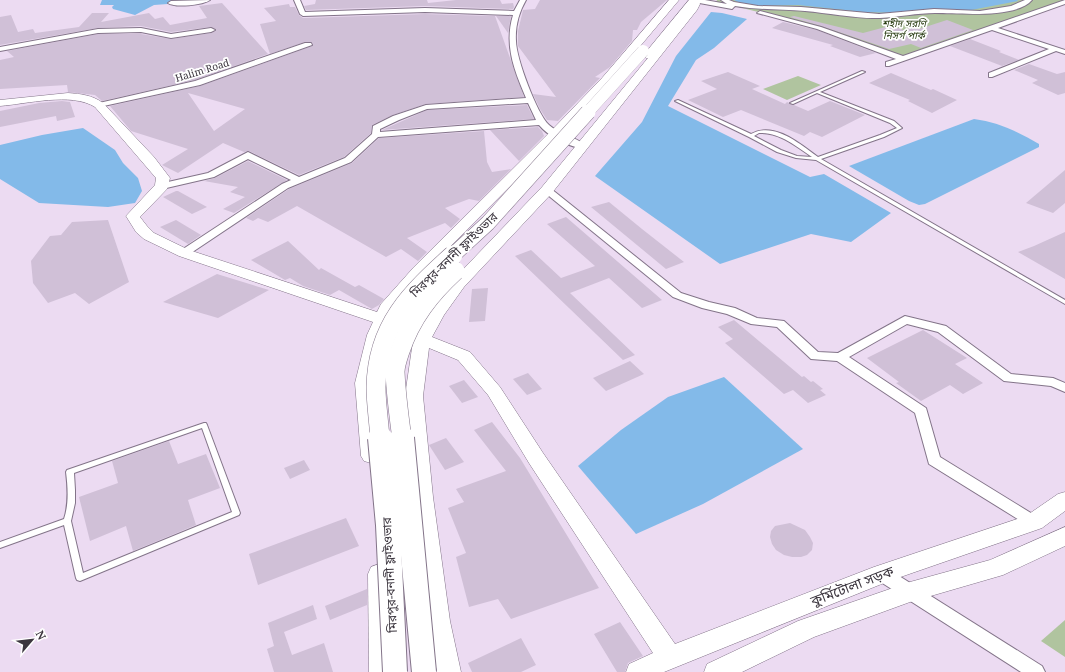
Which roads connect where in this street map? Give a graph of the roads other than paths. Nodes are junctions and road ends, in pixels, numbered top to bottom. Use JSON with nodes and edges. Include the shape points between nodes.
{"nodes":[{"id":1,"x":207,"y":0,"type":"edge"},
{"id":2,"x":297,"y":0,"type":"edge"},
{"id":3,"x":523,"y":0,"type":"edge"},
{"id":4,"x":531,"y":0,"type":"edge"},
{"id":5,"x":674,"y":0,"type":"edge"},
{"id":6,"x":684,"y":0,"type":"edge"},
{"id":7,"x":694,"y":0,"type":"edge"},
{"id":8,"x":724,"y":0,"type":"edge"},
{"id":9,"x":1029,"y":0,"type":"edge"},
{"id":10,"x":1065,"y":2,"type":"edge"},
{"id":11,"x":172,"y":3,"type":"dead end"},
{"id":12,"x":517,"y":13,"type":"junction"},
{"id":13,"x":992,"y":28,"type":"junction"},
{"id":14,"x":211,"y":30,"type":"dead end"},
{"id":15,"x":308,"y":45,"type":"dead end"},
{"id":16,"x":0,"y":49,"type":"edge"},
{"id":17,"x":1055,"y":49,"type":"junction"},
{"id":18,"x":1065,"y":52,"type":"edge"},
{"id":19,"x":646,"y":53,"type":"junction"},
{"id":20,"x":903,"y":59,"type":"junction"},
{"id":21,"x":889,"y":64,"type":"dead end"},
{"id":22,"x":863,"y":72,"type":"dead end"},
{"id":23,"x":992,"y":75,"type":"dead end"},
{"id":24,"x":817,"y":92,"type":"junction"},
{"id":25,"x":531,"y":100,"type":"junction"},
{"id":26,"x":677,"y":101,"type":"dead end"},
{"id":27,"x":792,"y":102,"type":"dead end"},
{"id":28,"x":0,"y":103,"type":"edge"},
{"id":29,"x":99,"y":105,"type":"junction"},
{"id":30,"x":541,"y":122,"type":"junction"},
{"id":31,"x":557,"y":132,"type":"junction"},
{"id":32,"x":376,"y":135,"type":"junction"},
{"id":33,"x":750,"y":136,"type":"junction"},
{"id":34,"x":582,"y":146,"type":"junction"},
{"id":35,"x":817,"y":159,"type":"junction"},
{"id":36,"x":298,"y":180,"type":"junction"},
{"id":37,"x":162,"y":186,"type":"junction"},
{"id":38,"x":547,"y":190,"type":"junction"},
{"id":39,"x":184,"y":253,"type":"junction"},
{"id":40,"x":1065,"y":302,"type":"edge"},
{"id":41,"x":381,"y":319,"type":"junction"},
{"id":42,"x":422,"y":339,"type":"junction"},
{"id":43,"x":840,"y":357,"type":"junction"},
{"id":44,"x":1065,"y":388,"type":"edge"},
{"id":45,"x":1065,"y":500,"type":"edge"},
{"id":46,"x":67,"y":521,"type":"junction"},
{"id":47,"x":1034,"y":522,"type":"junction"},
{"id":48,"x":1065,"y":536,"type":"edge"},
{"id":49,"x":0,"y":545,"type":"edge"},
{"id":50,"x":882,"y":574,"type":"junction"},
{"id":51,"x":910,"y":592,"type":"junction"},
{"id":52,"x":670,"y":656,"type":"junction"},
{"id":53,"x":381,"y":672,"type":"edge"},
{"id":54,"x":395,"y":672,"type":"edge"},
{"id":55,"x":424,"y":672,"type":"edge"},
{"id":56,"x":448,"y":672,"type":"edge"},
{"id":57,"x":638,"y":672,"type":"edge"},
{"id":58,"x":716,"y":672,"type":"edge"},
{"id":59,"x":1036,"y":672,"type":"edge"}],
"edges":[{"from":1,"to":11,"type":"street"},
{"from":2,"to":12,"type":"street","via":[[302,14],[426,10]]},
{"from":3,"to":12,"type":"street"},
{"from":4,"to":31,"type":"street","via":[[520,31],[520,53],[536,98]]},
{"from":5,"to":31,"type":"main road","via":[[616,69]]},
{"from":6,"to":19,"type":"main road"},
{"from":7,"to":19,"type":"main road"},
{"from":7,"to":20,"type":"street","via":[[819,28]]},
{"from":7,"to":34,"type":"main road","via":[[694,8]]},
{"from":8,"to":9,"type":"street","via":[[732,4],[758,8],[879,16],[934,11],[980,13],[1012,8]]},
{"from":10,"to":13,"type":"street"},
{"from":12,"to":25,"type":"street","via":[[512,41],[513,52]]},
{"from":13,"to":17,"type":"street"},
{"from":13,"to":20,"type":"street"},
{"from":14,"to":16,"type":"street","via":[[171,36],[142,30],[98,31]]},
{"from":15,"to":29,"type":"street","name":"Halim Road","via":[[197,83]]},
{"from":17,"to":18,"type":"street"},
{"from":17,"to":23,"type":"street"},
{"from":19,"to":54,"type":"main road","name":"মিরপুর-বনানী ফ্লাইওভার","bridge":true,"via":[[488,223],[418,287],[404,304],[384,341],[376,388],[388,525]]},
{"from":19,"to":55,"type":"main road","name":"মিরপুর-বনানী ফ্লাইওভার","bridge":true,"via":[[491,238],[427,300],[406,332],[395,370],[396,394]]},
{"from":20,"to":21,"type":"street"},
{"from":22,"to":24,"type":"lane"},
{"from":24,"to":27,"type":"lane"},
{"from":24,"to":35,"type":"lane","via":[[892,122],[900,128]]},
{"from":25,"to":30,"type":"street"},
{"from":25,"to":32,"type":"street","via":[[426,107],[376,128]]},
{"from":26,"to":33,"type":"lane"},
{"from":28,"to":29,"type":"main road","via":[[78,97],[90,99]]},
{"from":29,"to":37,"type":"main road","via":[[158,170],[163,178]]},
{"from":30,"to":31,"type":"street"},
{"from":30,"to":32,"type":"street"},
{"from":31,"to":34,"type":"street"},
{"from":31,"to":41,"type":"main road","via":[[418,270]]},
{"from":32,"to":36,"type":"street","via":[[366,141],[348,160]]},
{"from":33,"to":35,"type":"lane","via":[[791,155]]},
{"from":33,"to":35,"type":"lane","via":[[755,131],[766,130],[792,141]]},
{"from":34,"to":38,"type":"main road"},
{"from":35,"to":40,"type":"lane"},
{"from":36,"to":37,"type":"street","via":[[248,155],[211,175]]},
{"from":36,"to":39,"type":"street"},
{"from":37,"to":39,"type":"main road","via":[[133,216],[149,236]]},
{"from":38,"to":42,"type":"main road","via":[[458,284]]},
{"from":38,"to":43,"type":"street","via":[[677,295],[755,321],[780,324],[815,356]]},
{"from":39,"to":41,"type":"main road"},
{"from":41,"to":42,"type":"main road"},
{"from":41,"to":53,"type":"main road","via":[[364,383],[374,498]]},
{"from":42,"to":52,"type":"main road","via":[[464,356],[494,391],[536,458]]},
{"from":42,"to":56,"type":"main road","via":[[416,367],[414,396],[423,497]]},
{"from":43,"to":44,"type":"street","via":[[905,320],[942,329],[1008,378],[1053,382]]},
{"from":43,"to":47,"type":"street","via":[[921,411],[934,460]]},
{"from":45,"to":47,"type":"main road","name":"কুর্মিটোলা সড়ক"},
{"from":46,"to":46,"type":"lane","via":[[80,578],[236,514],[204,425],[70,472],[73,497]]},
{"from":46,"to":49,"type":"lane"},
{"from":47,"to":50,"type":"main road","name":"কুর্মিটোলা সড়ক"},
{"from":48,"to":51,"type":"main road","name":"কুর্মিটোলা সড়ক","via":[[995,568]]},
{"from":50,"to":51,"type":"street"},
{"from":50,"to":52,"type":"main road","name":"কুর্মিটোলা সড়ক"},
{"from":51,"to":58,"type":"main road","name":"কুর্মিটোলা সড়ক","via":[[806,629]]},
{"from":51,"to":59,"type":"street"},
{"from":52,"to":57,"type":"main road","name":"কুর্মিটোলা সড়ক"}]}
